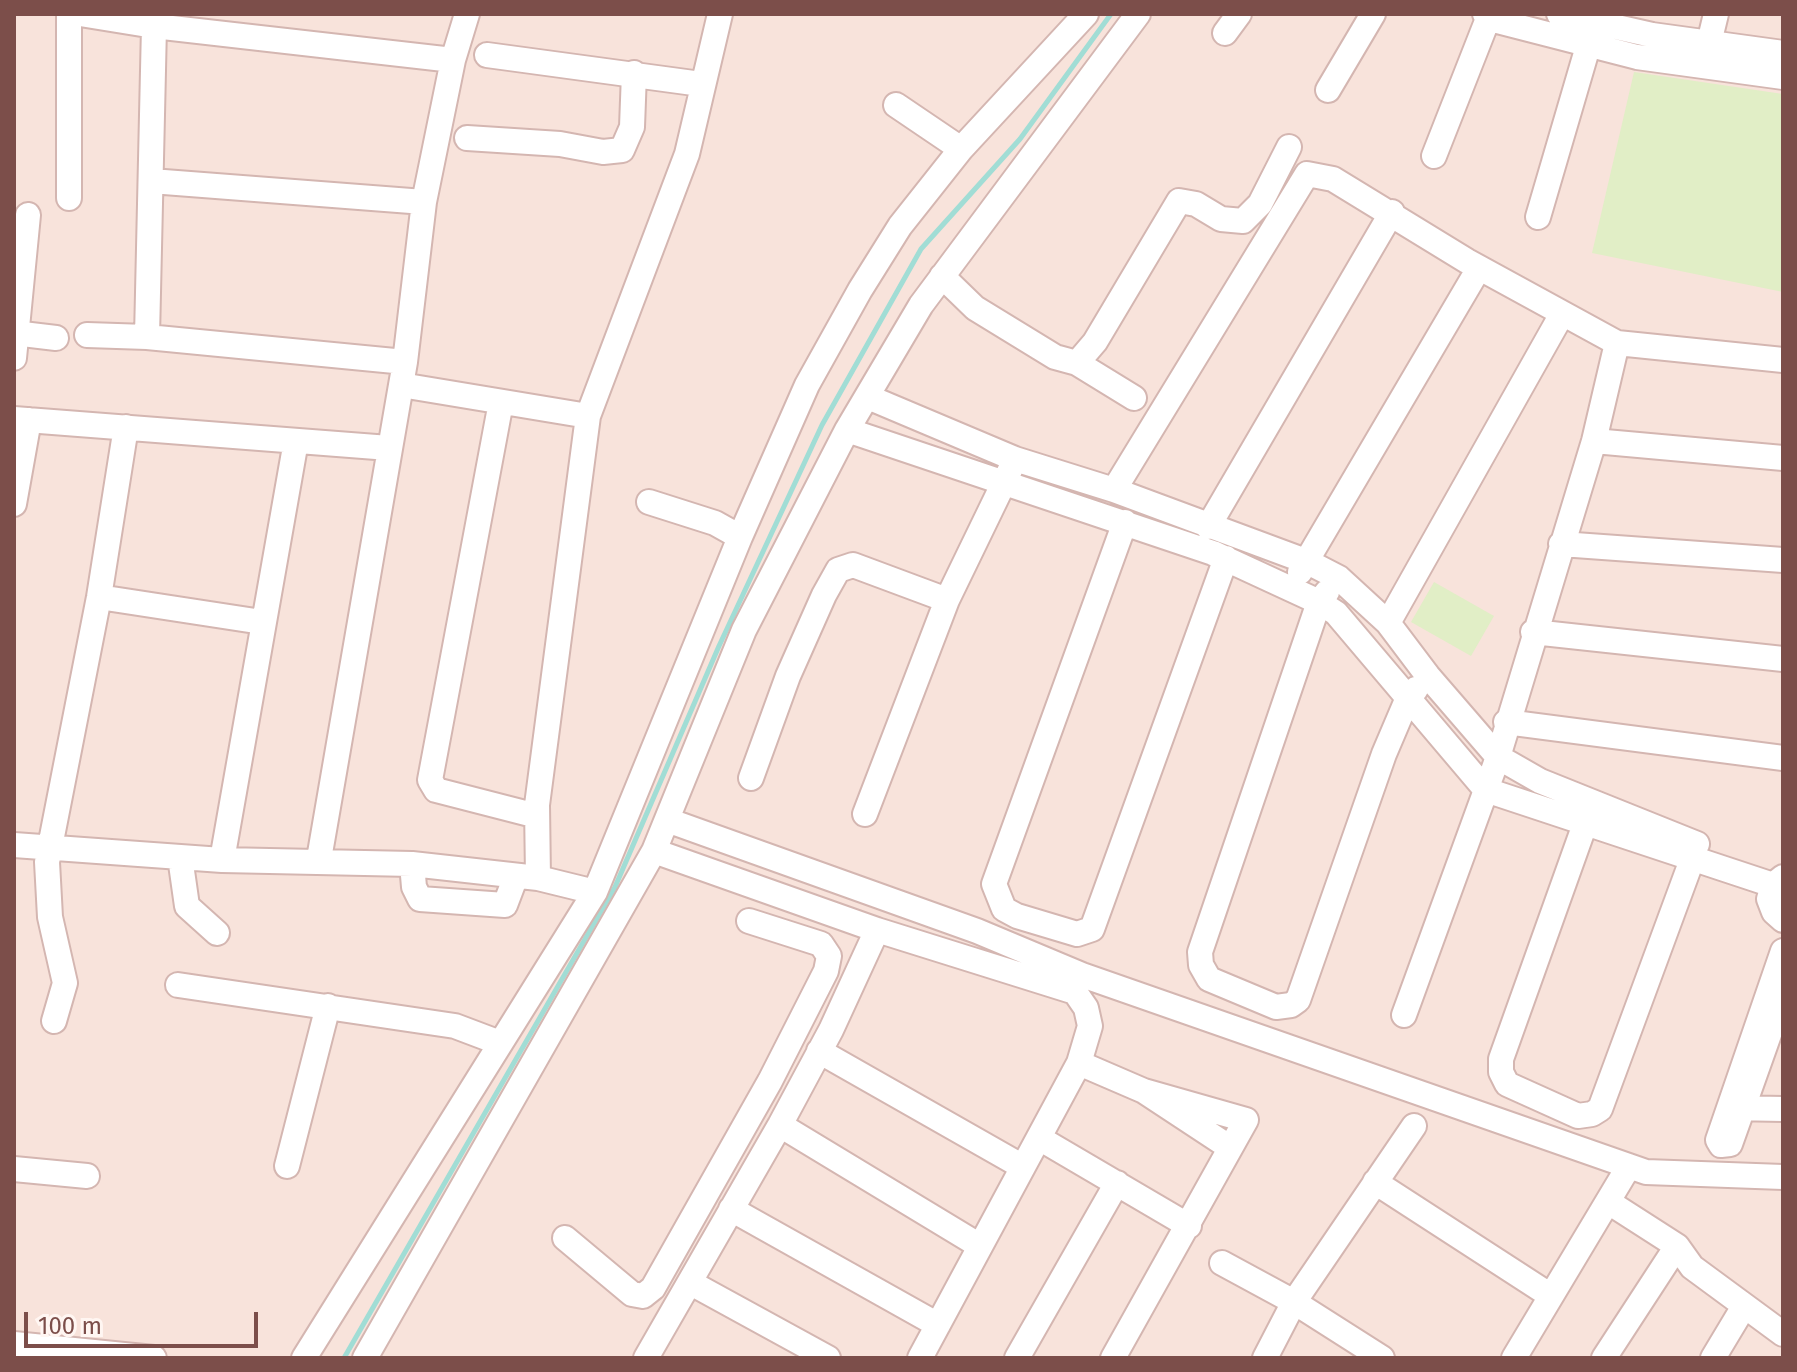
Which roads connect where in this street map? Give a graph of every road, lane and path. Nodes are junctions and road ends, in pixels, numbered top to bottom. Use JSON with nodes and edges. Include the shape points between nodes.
{"nodes":[{"id":1,"x":69,"y":14,"type":"edge"},
{"id":2,"x":80,"y":14,"type":"edge"},
{"id":3,"x":467,"y":14,"type":"edge"},
{"id":4,"x":720,"y":14,"type":"edge"},
{"id":5,"x":1086,"y":14,"type":"edge"},
{"id":6,"x":1138,"y":14,"type":"edge"},
{"id":7,"x":1373,"y":14,"type":"edge"},
{"id":8,"x":1716,"y":14,"type":"edge"},
{"id":9,"x":1487,"y":15,"type":"edge"},
{"id":10,"x":1571,"y":16,"type":"edge"},
{"id":11,"x":154,"y":26,"type":"junction"},
{"id":12,"x":1642,"y":35,"type":"edge"},
{"id":13,"x":1589,"y":43,"type":"junction"},
{"id":14,"x":1709,"y":43,"type":"junction"},
{"id":15,"x":1783,"y":53,"type":"edge"},
{"id":16,"x":487,"y":55,"type":"dead end"},
{"id":17,"x":453,"y":60,"type":"junction"},
{"id":18,"x":634,"y":73,"type":"junction"},
{"id":19,"x":1783,"y":77,"type":"edge"},
{"id":20,"x":701,"y":84,"type":"junction"},
{"id":21,"x":1328,"y":90,"type":"dead end"},
{"id":22,"x":896,"y":105,"type":"dead end"},
{"id":23,"x":467,"y":138,"type":"dead end"},
{"id":24,"x":1289,"y":147,"type":"dead end"},
{"id":25,"x":961,"y":149,"type":"junction"},
{"id":26,"x":1434,"y":156,"type":"dead end"},
{"id":27,"x":151,"y":181,"type":"junction"},
{"id":28,"x":69,"y":198,"type":"dead end"},
{"id":29,"x":424,"y":202,"type":"junction"},
{"id":30,"x":1392,"y":212,"type":"junction"},
{"id":31,"x":28,"y":215,"type":"dead end"},
{"id":32,"x":1538,"y":217,"type":"dead end"},
{"id":33,"x":1479,"y":268,"type":"junction"},
{"id":34,"x":942,"y":276,"type":"junction"},
{"id":35,"x":1562,"y":314,"type":"junction"},
{"id":36,"x":15,"y":333,"type":"edge"},
{"id":37,"x":87,"y":335,"type":"dead end"},
{"id":38,"x":147,"y":337,"type":"junction"},
{"id":39,"x":56,"y":338,"type":"dead end"},
{"id":40,"x":1617,"y":343,"type":"junction"},
{"id":41,"x":14,"y":358,"type":"edge"},
{"id":42,"x":1783,"y":360,"type":"edge"},
{"id":43,"x":1077,"y":363,"type":"junction"},
{"id":44,"x":403,"y":374,"type":"junction"},
{"id":45,"x":868,"y":397,"type":"junction"},
{"id":46,"x":1134,"y":398,"type":"dead end"},
{"id":47,"x":501,"y":402,"type":"junction"},
{"id":48,"x":588,"y":416,"type":"junction"},
{"id":49,"x":22,"y":419,"type":"edge"},
{"id":50,"x":126,"y":427,"type":"junction"},
{"id":51,"x":847,"y":430,"type":"junction"},
{"id":52,"x":296,"y":441,"type":"junction"},
{"id":53,"x":1594,"y":441,"type":"junction"},
{"id":54,"x":389,"y":448,"type":"junction"},
{"id":55,"x":1783,"y":458,"type":"edge"},
{"id":56,"x":1015,"y":459,"type":"junction"},
{"id":57,"x":1004,"y":484,"type":"junction"},
{"id":58,"x":1114,"y":490,"type":"junction"},
{"id":59,"x":649,"y":502,"type":"dead end"},
{"id":60,"x":14,"y":504,"type":"edge"},
{"id":61,"x":1125,"y":522,"type":"junction"},
{"id":62,"x":740,"y":537,"type":"junction"},
{"id":63,"x":1217,"y":542,"type":"junction"},
{"id":64,"x":1561,"y":544,"type":"junction"},
{"id":65,"x":1783,"y":560,"type":"edge"},
{"id":66,"x":1308,"y":562,"type":"junction"},
{"id":67,"x":1339,"y":578,"type":"junction"},
{"id":68,"x":1289,"y":587,"type":"junction"},
{"id":69,"x":99,"y":597,"type":"junction"},
{"id":70,"x":947,"y":600,"type":"junction"},
{"id":71,"x":1319,"y":602,"type":"junction"},
{"id":72,"x":262,"y":622,"type":"junction"},
{"id":73,"x":1388,"y":623,"type":"junction"},
{"id":74,"x":1533,"y":632,"type":"junction"},
{"id":75,"x":1783,"y":659,"type":"edge"},
{"id":76,"x":1428,"y":676,"type":"junction"},
{"id":77,"x":1407,"y":700,"type":"junction"},
{"id":78,"x":1506,"y":722,"type":"junction"},
{"id":79,"x":1498,"y":757,"type":"junction"},
{"id":80,"x":1783,"y":758,"type":"edge"},
{"id":81,"x":751,"y":778,"type":"dead end"},
{"id":82,"x":1486,"y":790,"type":"junction"},
{"id":83,"x":865,"y":814,"type":"dead end"},
{"id":84,"x":537,"y":816,"type":"junction"},
{"id":85,"x":667,"y":820,"type":"junction"},
{"id":86,"x":1585,"y":824,"type":"junction"},
{"id":87,"x":14,"y":845,"type":"edge"},
{"id":88,"x":51,"y":848,"type":"junction"},
{"id":89,"x":654,"y":851,"type":"junction"},
{"id":90,"x":180,"y":857,"type":"junction"},
{"id":91,"x":1693,"y":857,"type":"junction"},
{"id":92,"x":319,"y":859,"type":"junction"},
{"id":93,"x":222,"y":860,"type":"junction"},
{"id":94,"x":412,"y":864,"type":"junction"},
{"id":95,"x":527,"y":877,"type":"junction"},
{"id":96,"x":1780,"y":878,"type":"edge"},
{"id":97,"x":595,"y":892,"type":"junction"},
{"id":98,"x":1783,"y":920,"type":"edge"},
{"id":99,"x":749,"y":921,"type":"dead end"},
{"id":100,"x":877,"y":930,"type":"junction"},
{"id":101,"x":217,"y":933,"type":"dead end"},
{"id":102,"x":1783,"y":951,"type":"edge"},
{"id":103,"x":178,"y":985,"type":"dead end"},
{"id":104,"x":1778,"y":995,"type":"edge"},
{"id":105,"x":328,"y":1006,"type":"junction"},
{"id":106,"x":1404,"y":1015,"type":"dead end"},
{"id":107,"x":54,"y":1021,"type":"dead end"},
{"id":108,"x":500,"y":1043,"type":"junction"},
{"id":109,"x":819,"y":1051,"type":"junction"},
{"id":110,"x":1079,"y":1063,"type":"junction"},
{"id":111,"x":770,"y":1081,"type":"junction"},
{"id":112,"x":1144,"y":1091,"type":"junction"},
{"id":113,"x":796,"y":1095,"type":"junction"},
{"id":114,"x":1783,"y":1109,"type":"edge"},
{"id":115,"x":780,"y":1125,"type":"junction"},
{"id":116,"x":1414,"y":1126,"type":"dead end"},
{"id":117,"x":1039,"y":1138,"type":"junction"},
{"id":118,"x":1229,"y":1147,"type":"junction"},
{"id":119,"x":287,"y":1166,"type":"dead end"},
{"id":120,"x":1023,"y":1167,"type":"junction"},
{"id":121,"x":14,"y":1169,"type":"edge"},
{"id":122,"x":1637,"y":1169,"type":"junction"},
{"id":123,"x":87,"y":1176,"type":"dead end"},
{"id":124,"x":1783,"y":1177,"type":"edge"},
{"id":125,"x":1375,"y":1182,"type":"junction"},
{"id":126,"x":1117,"y":1183,"type":"junction"},
{"id":127,"x":1610,"y":1203,"type":"junction"},
{"id":128,"x":731,"y":1209,"type":"junction"},
{"id":129,"x":1189,"y":1226,"type":"junction"},
{"id":130,"x":565,"y":1238,"type":"dead end"},
{"id":131,"x":980,"y":1246,"type":"junction"},
{"id":132,"x":1677,"y":1246,"type":"junction"},
{"id":133,"x":1222,"y":1263,"type":"dead end"},
{"id":134,"x":691,"y":1283,"type":"junction"},
{"id":135,"x":1551,"y":1296,"type":"junction"},
{"id":136,"x":1294,"y":1302,"type":"junction"},
{"id":137,"x":1743,"y":1308,"type":"junction"},
{"id":138,"x":938,"y":1325,"type":"junction"},
{"id":139,"x":1783,"y":1334,"type":"edge"},
{"id":140,"x":14,"y":1344,"type":"edge"},
{"id":141,"x":927,"y":1355,"type":"edge"},
{"id":142,"x":154,"y":1358,"type":"edge"},
{"id":143,"x":304,"y":1358,"type":"edge"},
{"id":144,"x":365,"y":1358,"type":"edge"},
{"id":145,"x":646,"y":1358,"type":"edge"},
{"id":146,"x":828,"y":1358,"type":"edge"},
{"id":147,"x":1017,"y":1358,"type":"edge"},
{"id":148,"x":1113,"y":1358,"type":"edge"},
{"id":149,"x":1265,"y":1358,"type":"edge"},
{"id":150,"x":1382,"y":1358,"type":"edge"},
{"id":151,"x":1514,"y":1358,"type":"edge"},
{"id":152,"x":1604,"y":1358,"type":"edge"},
{"id":153,"x":1713,"y":1358,"type":"edge"}],
"edges":[{"from":1,"to":28,"type":"street"},
{"from":2,"to":11,"type":"street"},
{"from":3,"to":17,"type":"street"},
{"from":4,"to":20,"type":"street"},
{"from":5,"to":25,"type":"street"},
{"from":6,"to":34,"type":"street"},
{"from":7,"to":21,"type":"street"},
{"from":8,"to":14,"type":"street"},
{"from":9,"to":13,"type":"street"},
{"from":9,"to":26,"type":"street"},
{"from":10,"to":12,"type":"street"},
{"from":11,"to":17,"type":"street"},
{"from":11,"to":27,"type":"street"},
{"from":12,"to":13,"type":"street"},
{"from":12,"to":14,"type":"street"},
{"from":12,"to":19,"type":"street"},
{"from":13,"to":32,"type":"street"},
{"from":14,"to":15,"type":"street"},
{"from":16,"to":18,"type":"street"},
{"from":17,"to":29,"type":"street"},
{"from":18,"to":20,"type":"street"},
{"from":18,"to":23,"type":"street","via":[[632,127],[622,150]]},
{"from":20,"to":48,"type":"street","via":[[687,154]]},
{"from":22,"to":25,"type":"street"},
{"from":24,"to":43,"type":"street","via":[[1260,204],[1243,221],[1221,219],[1179,201],[1095,342]]},
{"from":25,"to":62,"type":"street","via":[[900,226],[860,290],[807,385]]},
{"from":27,"to":29,"type":"street"},
{"from":27,"to":38,"type":"street"},
{"from":29,"to":44,"type":"street"},
{"from":30,"to":33,"type":"street"},
{"from":30,"to":58,"type":"street","via":[[1333,179],[1307,174],[1300,180]]},
{"from":30,"to":63,"type":"street"},
{"from":31,"to":36,"type":"street"},
{"from":33,"to":35,"type":"street"},
{"from":33,"to":66,"type":"street"},
{"from":34,"to":43,"type":"street","via":[[975,308],[1055,357]]},
{"from":34,"to":45,"type":"street"},
{"from":35,"to":40,"type":"street"},
{"from":35,"to":73,"type":"street"},
{"from":36,"to":39,"type":"street"},
{"from":36,"to":41,"type":"street"},
{"from":37,"to":38,"type":"street"},
{"from":38,"to":44,"type":"street"},
{"from":40,"to":42,"type":"street"},
{"from":40,"to":53,"type":"street"},
{"from":43,"to":46,"type":"street"},
{"from":44,"to":47,"type":"street"},
{"from":44,"to":54,"type":"street"},
{"from":45,"to":51,"type":"street"},
{"from":45,"to":56,"type":"street"},
{"from":47,"to":48,"type":"street"},
{"from":47,"to":84,"type":"street","via":[[430,780],[436,790]]},
{"from":48,"to":84,"type":"street"},
{"from":49,"to":50,"type":"street"},
{"from":49,"to":60,"type":"street"},
{"from":50,"to":52,"type":"street"},
{"from":50,"to":69,"type":"street"},
{"from":51,"to":57,"type":"street"},
{"from":51,"to":85,"type":"street","via":[[744,630]]},
{"from":52,"to":54,"type":"street"},
{"from":52,"to":72,"type":"street"},
{"from":53,"to":55,"type":"street"},
{"from":53,"to":64,"type":"street"},
{"from":54,"to":92,"type":"street"},
{"from":56,"to":57,"type":"street"},
{"from":56,"to":58,"type":"street"},
{"from":57,"to":61,"type":"street"},
{"from":57,"to":70,"type":"street"},
{"from":58,"to":63,"type":"street"},
{"from":59,"to":62,"type":"street","via":[[715,523]]},
{"from":61,"to":63,"type":"street"},
{"from":61,"to":63,"type":"street","via":[[994,884],[1004,909],[1077,934],[1092,929]]},
{"from":62,"to":97,"type":"street"},
{"from":63,"to":66,"type":"street"},
{"from":63,"to":68,"type":"street"},
{"from":64,"to":65,"type":"street"},
{"from":64,"to":74,"type":"street"},
{"from":66,"to":67,"type":"street"},
{"from":66,"to":68,"type":"street"},
{"from":67,"to":71,"type":"street"},
{"from":67,"to":73,"type":"street"},
{"from":68,"to":71,"type":"street"},
{"from":69,"to":72,"type":"street"},
{"from":69,"to":88,"type":"street"},
{"from":70,"to":81,"type":"street","via":[[853,565],[838,570],[788,676]]},
{"from":70,"to":83,"type":"street"},
{"from":71,"to":77,"type":"street","via":[[1336,613]]},
{"from":71,"to":77,"type":"street","via":[[1200,952],[1209,979],[1276,1007],[1298,1000]]},
{"from":72,"to":93,"type":"street"},
{"from":73,"to":76,"type":"street"},
{"from":74,"to":75,"type":"street"},
{"from":74,"to":78,"type":"street"},
{"from":76,"to":77,"type":"street"},
{"from":76,"to":79,"type":"street"},
{"from":77,"to":82,"type":"street"},
{"from":78,"to":79,"type":"street"},
{"from":78,"to":80,"type":"street"},
{"from":79,"to":82,"type":"street"},
{"from":79,"to":96,"type":"street","via":[[1540,781]]},
{"from":82,"to":86,"type":"street"},
{"from":82,"to":106,"type":"street"},
{"from":84,"to":95,"type":"street"},
{"from":85,"to":89,"type":"street"},
{"from":85,"to":122,"type":"street","via":[[977,931],[1082,975]]},
{"from":86,"to":91,"type":"street"},
{"from":86,"to":91,"type":"street","via":[[1501,1059],[1507,1084],[1578,1116],[1600,1109]]},
{"from":87,"to":88,"type":"street"},
{"from":88,"to":90,"type":"street"},
{"from":88,"to":107,"type":"street","via":[[47,887],[65,983]]},
{"from":89,"to":100,"type":"street"},
{"from":89,"to":144,"type":"street"},
{"from":90,"to":93,"type":"street"},
{"from":90,"to":101,"type":"street","via":[[187,906]]},
{"from":91,"to":96,"type":"street"},
{"from":92,"to":93,"type":"street"},
{"from":92,"to":94,"type":"street"},
{"from":94,"to":95,"type":"street"},
{"from":94,"to":95,"type":"street","via":[[420,899],[505,905]]},
{"from":95,"to":97,"type":"street"},
{"from":96,"to":98,"type":"street","via":[[1771,906]]},
{"from":97,"to":108,"type":"street"},
{"from":99,"to":111,"type":"street","via":[[821,944],[829,956]]},
{"from":100,"to":109,"type":"street"},
{"from":100,"to":110,"type":"street","via":[[1075,992],[1090,1026]]},
{"from":102,"to":104,"type":"street"},
{"from":103,"to":105,"type":"street"},
{"from":104,"to":114,"type":"street","via":[[1736,1108]]},
{"from":105,"to":108,"type":"street","via":[[455,1026]]},
{"from":105,"to":119,"type":"street"},
{"from":108,"to":143,"type":"street"},
{"from":109,"to":113,"type":"street"},
{"from":109,"to":120,"type":"street"},
{"from":110,"to":112,"type":"street"},
{"from":110,"to":117,"type":"street"},
{"from":111,"to":113,"type":"street"},
{"from":111,"to":130,"type":"street","via":[[653,1288],[643,1296],[632,1294]]},
{"from":112,"to":118,"type":"street"},
{"from":112,"to":118,"type":"street","via":[[1250,1114]]},
{"from":113,"to":115,"type":"street"},
{"from":115,"to":128,"type":"street"},
{"from":115,"to":131,"type":"street"},
{"from":116,"to":125,"type":"street"},
{"from":117,"to":120,"type":"street"},
{"from":117,"to":126,"type":"street"},
{"from":118,"to":129,"type":"street"},
{"from":120,"to":131,"type":"street"},
{"from":121,"to":123,"type":"street"},
{"from":122,"to":124,"type":"street"},
{"from":122,"to":127,"type":"street"},
{"from":125,"to":135,"type":"street"},
{"from":125,"to":136,"type":"street"},
{"from":126,"to":129,"type":"street"},
{"from":126,"to":147,"type":"street"},
{"from":127,"to":132,"type":"street"},
{"from":127,"to":135,"type":"street"},
{"from":128,"to":134,"type":"street"},
{"from":128,"to":138,"type":"street"},
{"from":129,"to":148,"type":"street"},
{"from":131,"to":138,"type":"street"},
{"from":132,"to":137,"type":"street","via":[[1692,1267]]},
{"from":132,"to":152,"type":"street"},
{"from":133,"to":136,"type":"street"},
{"from":134,"to":145,"type":"street"},
{"from":134,"to":146,"type":"street"},
{"from":135,"to":151,"type":"street"},
{"from":136,"to":149,"type":"street"},
{"from":136,"to":150,"type":"street"},
{"from":137,"to":139,"type":"street"},
{"from":137,"to":153,"type":"street"},
{"from":138,"to":141,"type":"street"},
{"from":140,"to":142,"type":"street"}]}
